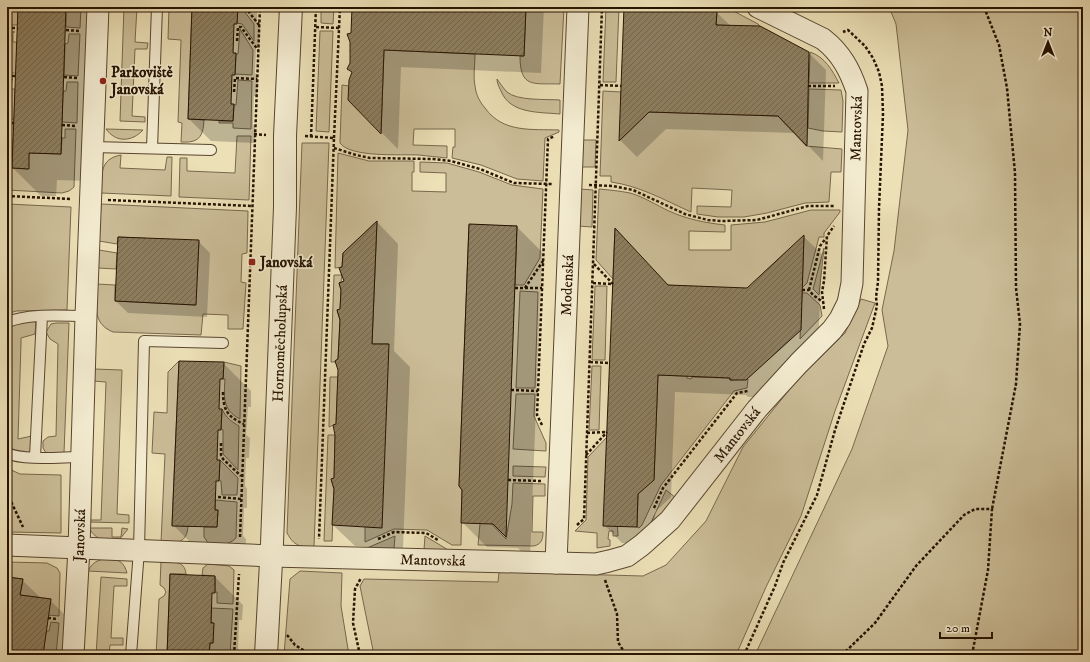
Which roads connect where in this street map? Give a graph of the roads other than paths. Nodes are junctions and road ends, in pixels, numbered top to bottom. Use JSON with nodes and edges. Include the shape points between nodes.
{"nodes":[{"id":1,"x":98,"y":7,"type":"edge"},
{"id":2,"x":157,"y":7,"type":"edge"},
{"id":3,"x":291,"y":7,"type":"edge"},
{"id":4,"x":578,"y":7,"type":"edge"},
{"id":5,"x":752,"y":10,"type":"edge"},
{"id":6,"x":93,"y":147,"type":"junction"},
{"id":7,"x":152,"y":148,"type":"junction"},
{"id":8,"x":211,"y":150,"type":"dead end"},
{"id":9,"x":42,"y":316,"type":"junction"},
{"id":10,"x":86,"y":316,"type":"junction"},
{"id":11,"x":7,"y":322,"type":"edge"},
{"id":12,"x":223,"y":343,"type":"dead end"},
{"id":13,"x":7,"y":453,"type":"edge"},
{"id":14,"x":35,"y":458,"type":"junction"},
{"id":15,"x":81,"y":458,"type":"junction"},
{"id":16,"x":7,"y":545,"type":"edge"},
{"id":17,"x":79,"y":548,"type":"junction"},
{"id":18,"x":139,"y":550,"type":"junction"},
{"id":19,"x":272,"y":556,"type":"junction"},
{"id":20,"x":556,"y":563,"type":"junction"},
{"id":21,"x":73,"y":655,"type":"edge"},
{"id":22,"x":131,"y":655,"type":"edge"},
{"id":23,"x":266,"y":655,"type":"edge"}],
"edges":[{"from":1,"to":6,"type":"street","name":"Janovská"},
{"from":2,"to":7,"type":"lane"},
{"from":3,"to":19,"type":"street","name":"Hornoměcholupská"},
{"from":4,"to":20,"type":"street","name":"Modenská"},
{"from":5,"to":20,"type":"street","name":"Mantovská","via":[[823,40],[840,56],[852,75],[857,91],[852,283],[848,304],[836,324],[757,409],[670,520],[642,545],[627,556],[596,564]]},
{"from":6,"to":7,"type":"lane"},
{"from":6,"to":10,"type":"street","name":"Janovská"},
{"from":7,"to":8,"type":"lane"},
{"from":9,"to":10,"type":"lane"},
{"from":9,"to":11,"type":"lane","via":[[18,318]]},
{"from":9,"to":14,"type":"lane"},
{"from":10,"to":15,"type":"street","name":"Janovská"},
{"from":12,"to":18,"type":"lane","via":[[144,341]]},
{"from":13,"to":14,"type":"lane"},
{"from":14,"to":15,"type":"lane"},
{"from":15,"to":17,"type":"street","name":"Janovská"},
{"from":16,"to":17,"type":"street","name":"Mantovská"},
{"from":17,"to":18,"type":"street","name":"Mantovská"},
{"from":17,"to":21,"type":"street","name":"Janovská"},
{"from":18,"to":19,"type":"street","name":"Mantovská"},
{"from":18,"to":22,"type":"lane"},
{"from":19,"to":20,"type":"street","name":"Mantovská"},
{"from":19,"to":23,"type":"street","name":"Hornoměcholupská"}]}
